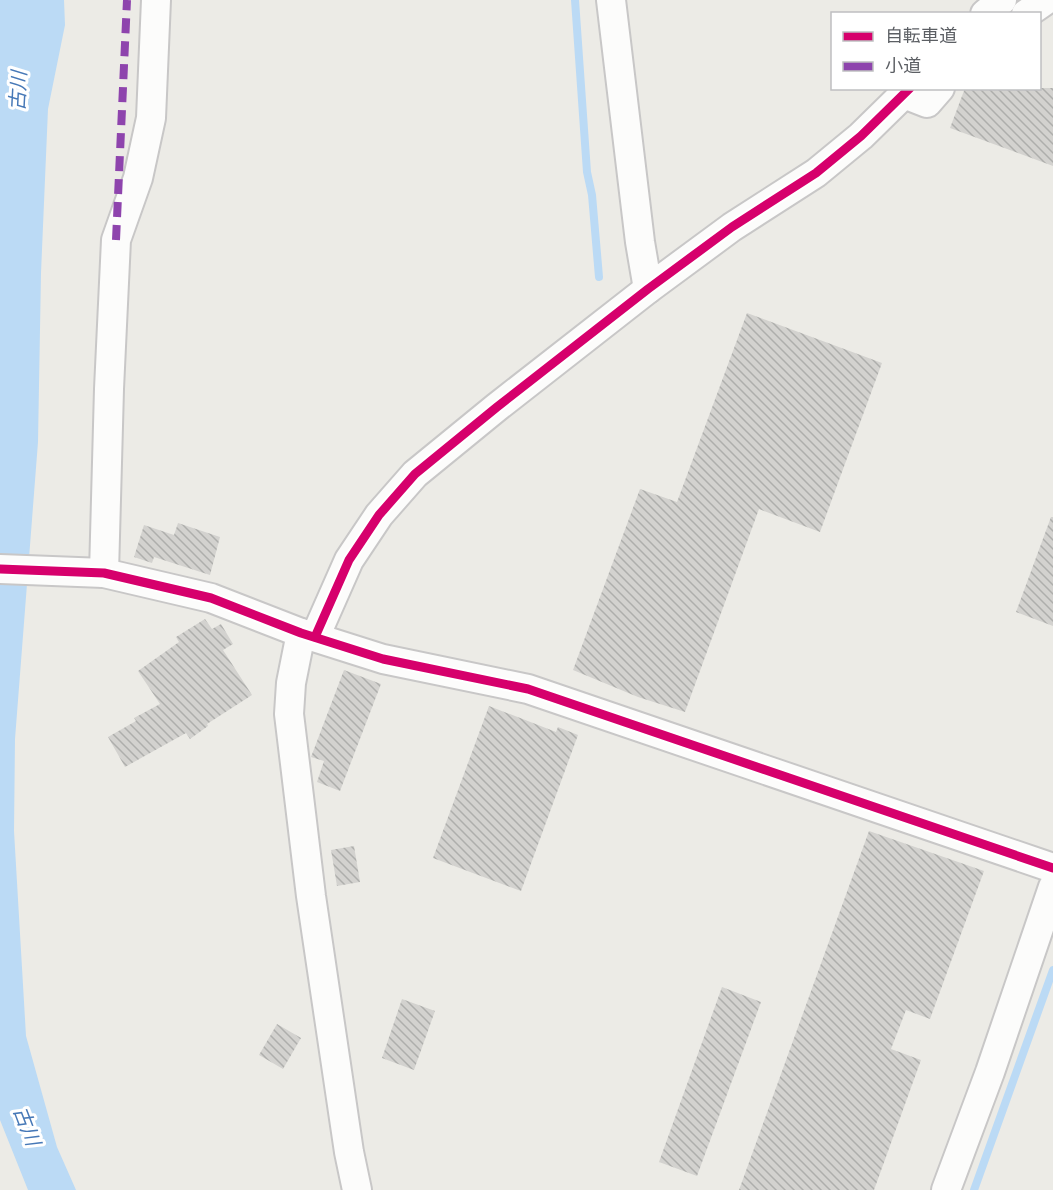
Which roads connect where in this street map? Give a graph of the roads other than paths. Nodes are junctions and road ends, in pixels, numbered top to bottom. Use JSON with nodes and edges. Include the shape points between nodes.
{"nodes":[{"id":1,"x":156,"y":0,"type":"edge"},
{"id":2,"x":610,"y":0,"type":"edge"},
{"id":3,"x":1002,"y":0,"type":"edge"},
{"id":4,"x":1046,"y":0,"type":"edge"},
{"id":5,"x":987,"y":12,"type":"edge"},
{"id":6,"x":1029,"y":12,"type":"edge"},
{"id":7,"x":938,"y":90,"type":"edge"},
{"id":8,"x":907,"y":92,"type":"edge"},
{"id":9,"x":648,"y":289,"type":"junction"},
{"id":10,"x":0,"y":569,"type":"edge"},
{"id":11,"x":97,"y":573,"type":"junction"},
{"id":12,"x":308,"y":635,"type":"junction"},
{"id":13,"x":1053,"y":868,"type":"edge"},
{"id":14,"x":1053,"y":887,"type":"edge"},
{"id":15,"x":357,"y":1190,"type":"edge"},
{"id":16,"x":946,"y":1190,"type":"edge"}],
"edges":[{"from":1,"to":11,"type":"street","via":[[151,118],[138,178],[116,240]]},
{"from":2,"to":9,"type":"street"},
{"from":3,"to":5,"type":"street"},
{"from":4,"to":6,"type":"street"},
{"from":7,"to":8,"type":"street","via":[[927,103]]},
{"from":8,"to":9,"type":"street","via":[[816,173],[732,227]]},
{"from":9,"to":12,"type":"street","via":[[415,474],[379,515],[349,560]]},
{"from":10,"to":11,"type":"street"},
{"from":11,"to":12,"type":"street","via":[[211,598]]},
{"from":12,"to":13,"type":"street","via":[[382,659],[528,689]]},
{"from":12,"to":15,"type":"street","via":[[291,683],[289,714],[316,932]]},
{"from":14,"to":16,"type":"street"}]}
